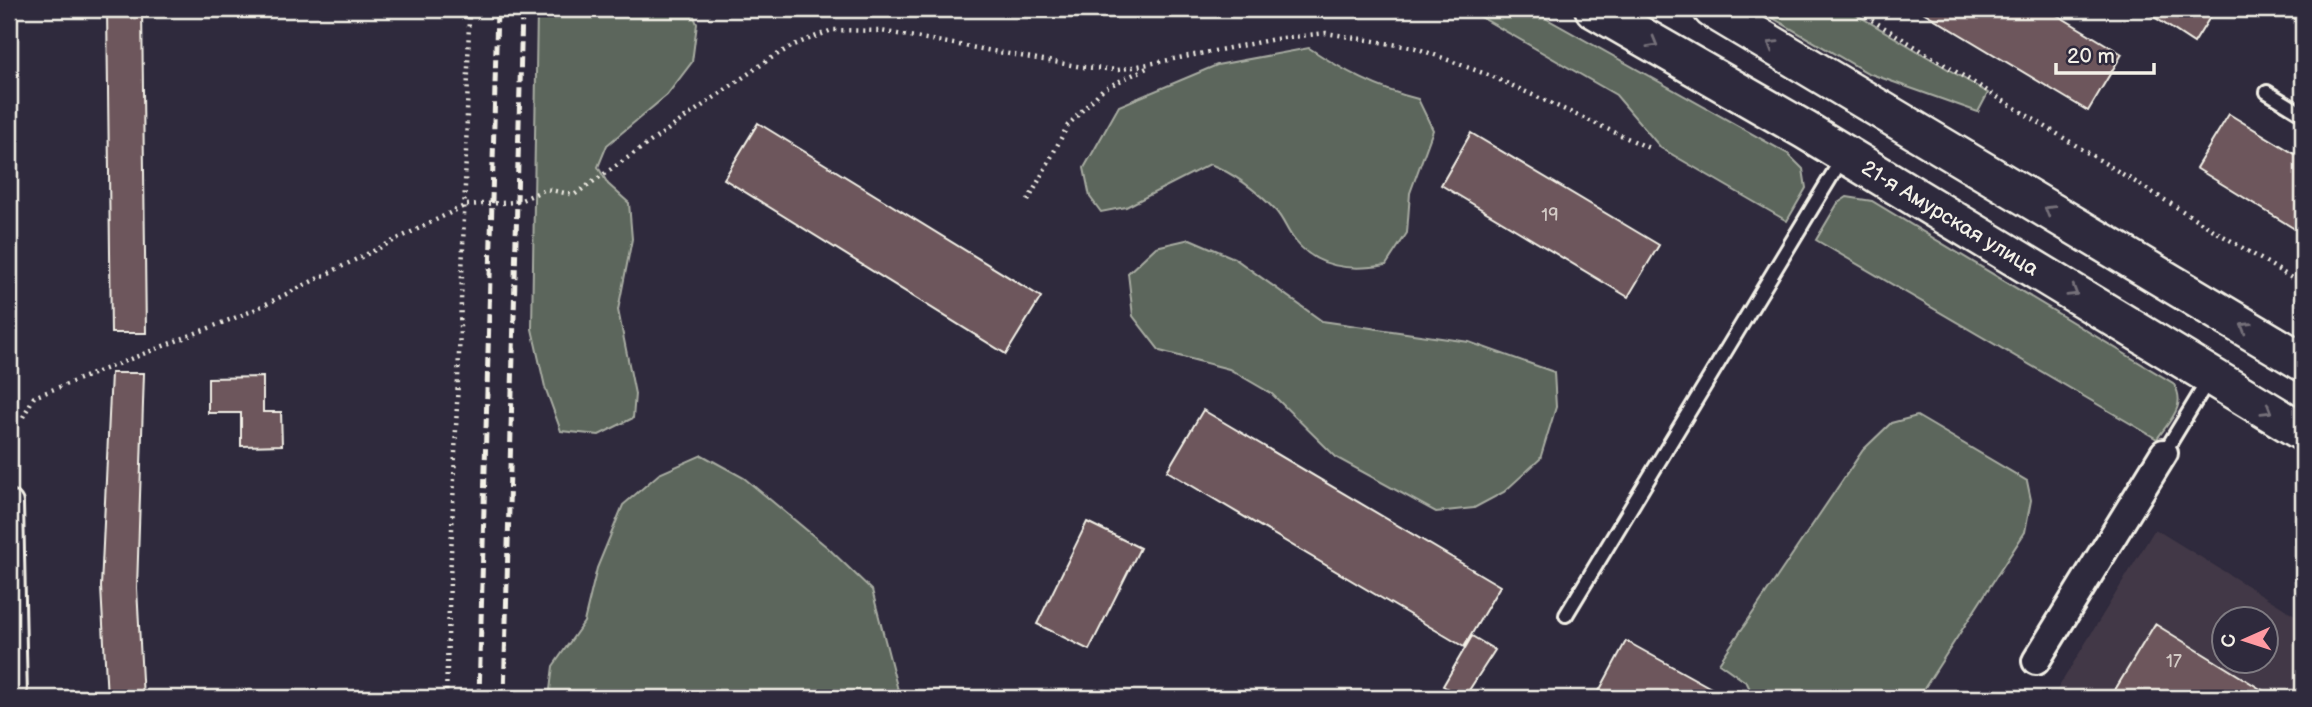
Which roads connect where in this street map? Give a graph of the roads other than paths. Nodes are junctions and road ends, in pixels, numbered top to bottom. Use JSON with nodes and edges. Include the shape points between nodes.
{"nodes":[{"id":1,"x":1594,"y":9,"type":"edge"},
{"id":2,"x":1712,"y":9,"type":"edge"},
{"id":3,"x":2267,"y":92,"type":"dead end"},
{"id":4,"x":2303,"y":114,"type":"edge"},
{"id":5,"x":1845,"y":154,"type":"junction"},
{"id":6,"x":2303,"y":362,"type":"edge"},
{"id":7,"x":2211,"y":376,"type":"junction"},
{"id":8,"x":2303,"y":432,"type":"edge"},
{"id":9,"x":2164,"y":453,"type":"joint"},
{"id":10,"x":9,"y":504,"type":"edge"},
{"id":11,"x":1566,"y":615,"type":"dead end"},
{"id":12,"x":2036,"y":661,"type":"dead end"},
{"id":13,"x":13,"y":698,"type":"edge"}],
"edges":[{"from":1,"to":5,"type":"main road","name":"21-я Амурская улица","one_way":true},
{"from":6,"to":2,"type":"main road","one_way":true},
{"from":3,"to":4,"type":"lane"},
{"from":5,"to":7,"type":"main road","name":"21-я Амурская улица","one_way":true},
{"from":5,"to":11,"type":"lane"},
{"from":7,"to":8,"type":"main road","name":"21-я Амурская улица","one_way":true},
{"from":7,"to":9,"type":"lane"},
{"from":9,"to":12,"type":"street"},
{"from":10,"to":13,"type":"street"}]}
